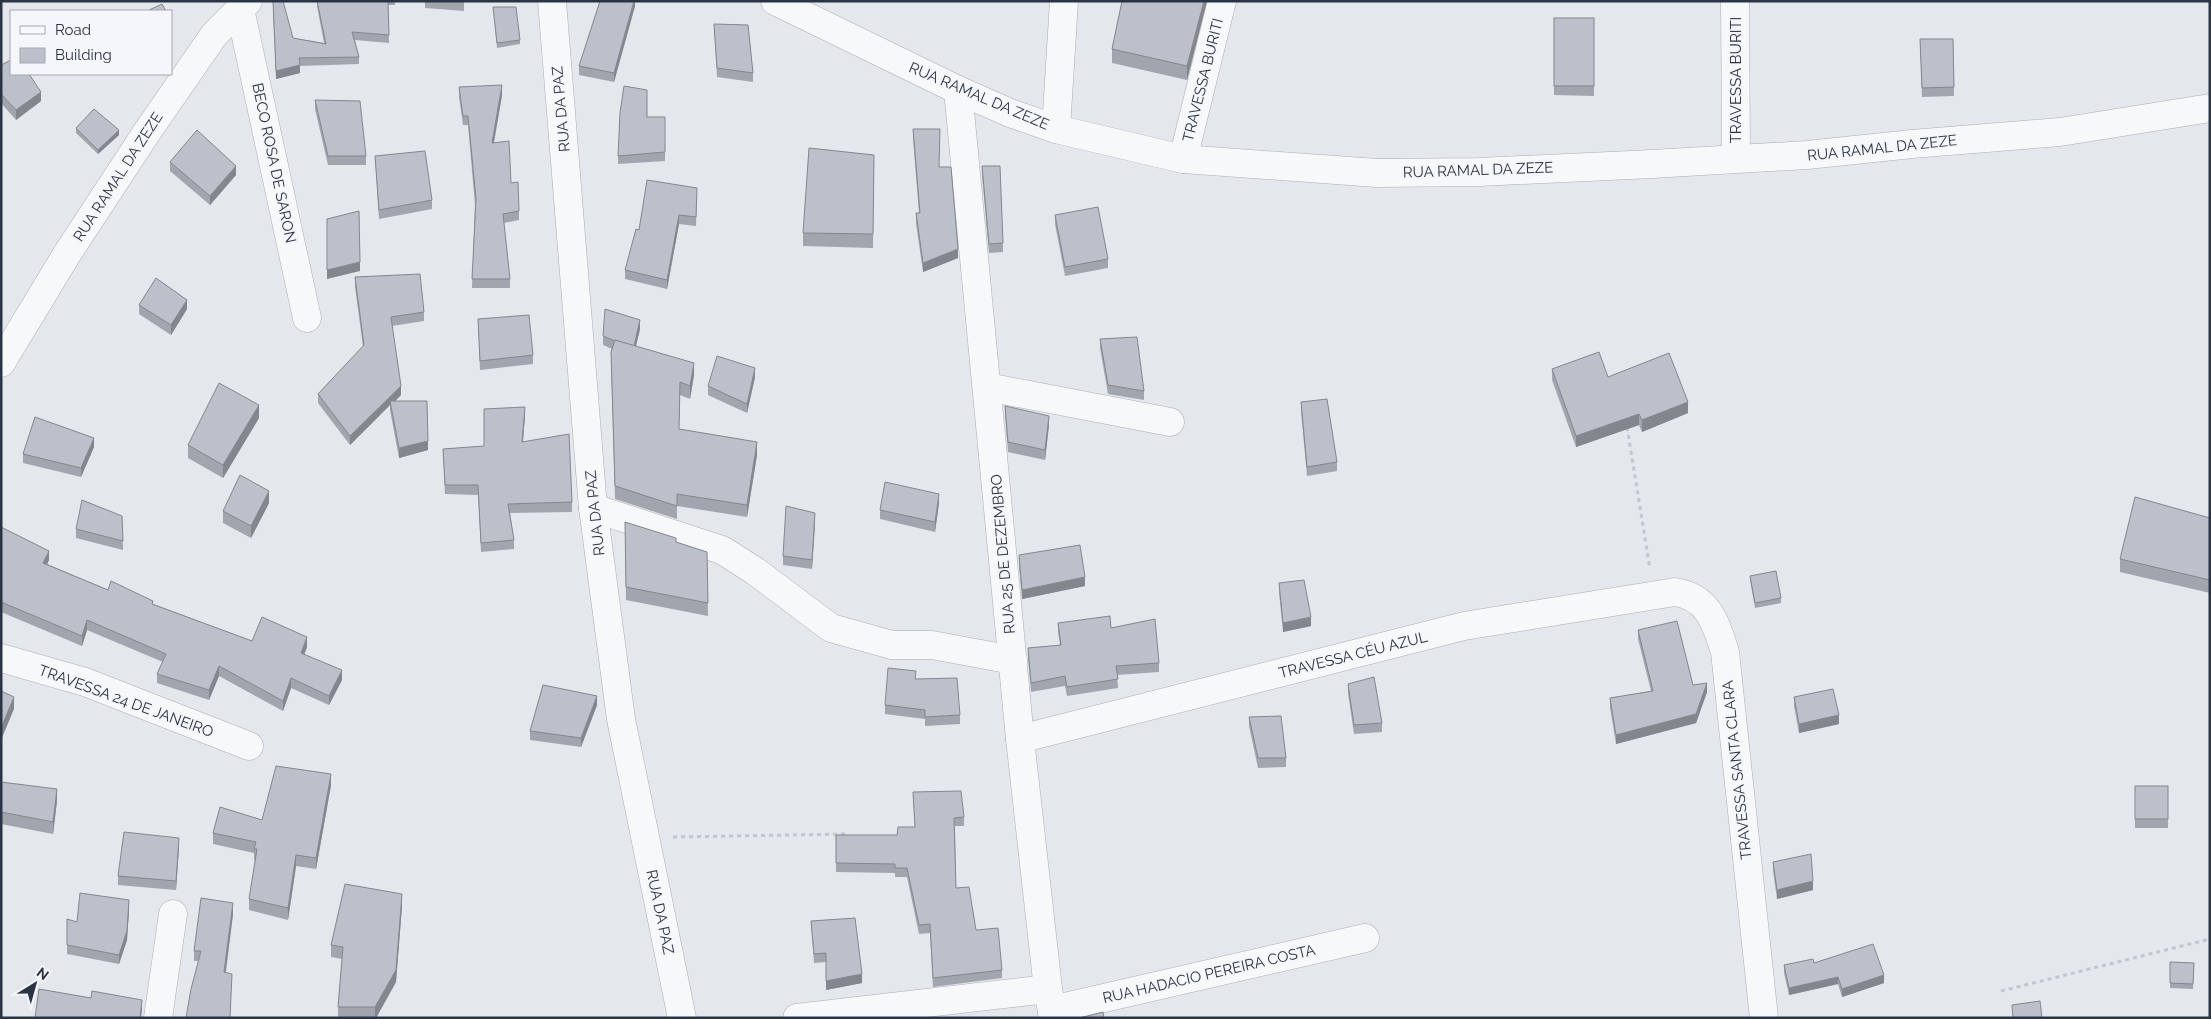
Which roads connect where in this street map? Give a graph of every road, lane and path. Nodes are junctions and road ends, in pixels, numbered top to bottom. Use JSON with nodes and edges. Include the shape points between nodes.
{"nodes":[{"id":1,"x":552,"y":1,"type":"edge"},
{"id":2,"x":775,"y":1,"type":"edge"},
{"id":3,"x":1064,"y":1,"type":"edge"},
{"id":4,"x":1222,"y":1,"type":"edge"},
{"id":5,"x":1735,"y":1,"type":"edge"},
{"id":6,"x":244,"y":5,"type":"edge"},
{"id":7,"x":958,"y":90,"type":"junction"},
{"id":8,"x":2210,"y":108,"type":"edge"},
{"id":9,"x":1056,"y":129,"type":"junction"},
{"id":10,"x":1736,"y":158,"type":"junction"},
{"id":11,"x":1183,"y":159,"type":"junction"},
{"id":12,"x":307,"y":318,"type":"dead end"},
{"id":13,"x":1,"y":363,"type":"edge"},
{"id":14,"x":987,"y":387,"type":"junction"},
{"id":15,"x":1170,"y":422,"type":"dead end"},
{"id":16,"x":1627,"y":426,"type":"edge"},
{"id":17,"x":593,"y":508,"type":"junction"},
{"id":18,"x":1690,"y":594,"type":"joint"},
{"id":19,"x":1654,"y":595,"type":"junction"},
{"id":20,"x":1,"y":658,"type":"edge"},
{"id":21,"x":1013,"y":660,"type":"junction"},
{"id":22,"x":1020,"y":740,"type":"junction"},
{"id":23,"x":249,"y":746,"type":"dead end"},
{"id":24,"x":848,"y":834,"type":"edge"},
{"id":25,"x":645,"y":838,"type":"junction"},
{"id":26,"x":173,"y":914,"type":"dead end"},
{"id":27,"x":1365,"y":938,"type":"dead end"},
{"id":28,"x":2210,"y":939,"type":"edge"},
{"id":29,"x":2000,"y":991,"type":"dead end"},
{"id":30,"x":1051,"y":1006,"type":"edge"},
{"id":31,"x":158,"y":1018,"type":"edge"},
{"id":32,"x":682,"y":1018,"type":"edge"},
{"id":33,"x":797,"y":1018,"type":"edge"},
{"id":34,"x":1764,"y":1018,"type":"edge"}],
"edges":[{"from":1,"to":17,"type":"street","name":"RUA DA PAZ"},
{"from":2,"to":7,"type":"street","name":"RUA RAMAL DA ZEZE"},
{"from":3,"to":9,"type":"street"},
{"from":4,"to":11,"type":"street","name":"TRAVESSA BURITI"},
{"from":5,"to":10,"type":"street","name":"TRAVESSA BURITI"},
{"from":6,"to":12,"type":"street","name":"BECO ROSA DE SARON"},
{"from":6,"to":13,"type":"street","name":"RUA RAMAL DA ZEZE","via":[[214,35],[147,132]]},
{"from":7,"to":9,"type":"street","name":"RUA RAMAL DA ZEZE"},
{"from":7,"to":14,"type":"street","name":"RUA 25 DE DEZEMBRO"},
{"from":8,"to":10,"type":"street","name":"RUA RAMAL DA ZEZE","via":[[2060,132],[1807,155]]},
{"from":9,"to":11,"type":"street","name":"RUA RAMAL DA ZEZE"},
{"from":10,"to":11,"type":"street","name":"RUA RAMAL DA ZEZE","via":[[1488,171],[1377,173]]},
{"from":14,"to":15,"type":"street"},
{"from":14,"to":21,"type":"street","name":"RUA 25 DE DEZEMBRO"},
{"from":16,"to":19,"type":"path"},
{"from":17,"to":21,"type":"street","via":[[722,550],[831,628],[892,645],[932,645]]},
{"from":17,"to":25,"type":"street","name":"RUA DA PAZ","via":[[621,719]]},
{"from":18,"to":19,"type":"street","name":"TRAVESSA CÉU AZUL"},
{"from":18,"to":34,"type":"street","name":"TRAVESSA SANTA CLARA","via":[[1716,623],[1725,652]]},
{"from":19,"to":22,"type":"street","name":"TRAVESSA CÉU AZUL","via":[[1464,626]]},
{"from":20,"to":23,"type":"street","name":"TRAVESSA 24 DE JANEIRO","via":[[85,682]]},
{"from":21,"to":22,"type":"street","name":"RUA 25 DE DEZEMBRO"},
{"from":22,"to":30,"type":"street","name":"RUA 25 DE DEZEMBRO"},
{"from":24,"to":25,"type":"path"},
{"from":25,"to":32,"type":"street","name":"RUA DA PAZ"},
{"from":26,"to":31,"type":"street"},
{"from":27,"to":30,"type":"street","name":"RUA HADACIO PEREIRA COSTA"},
{"from":28,"to":29,"type":"path"},
{"from":30,"to":33,"type":"street","name":"RUA HADACIO PEREIRA COSTA"}]}
